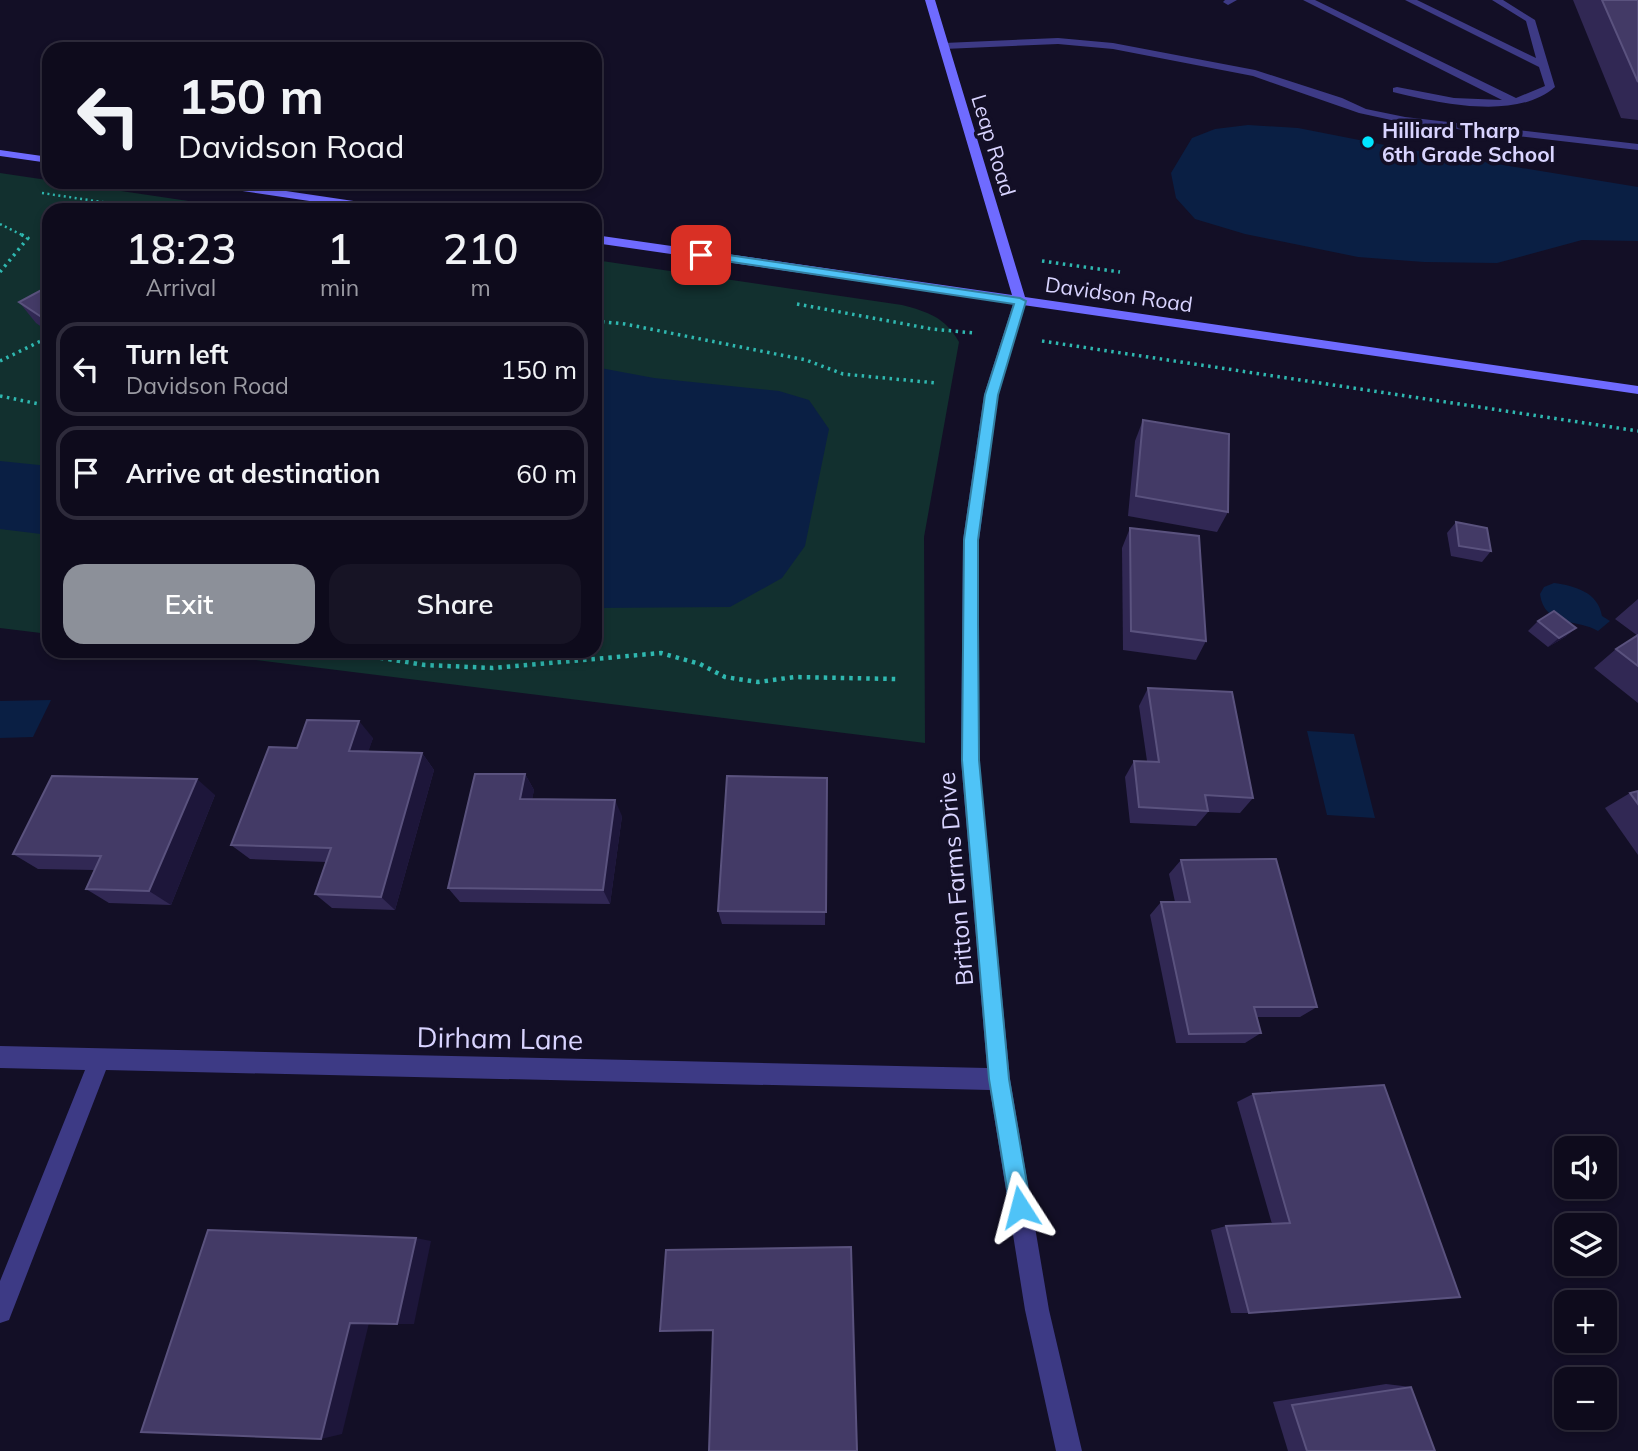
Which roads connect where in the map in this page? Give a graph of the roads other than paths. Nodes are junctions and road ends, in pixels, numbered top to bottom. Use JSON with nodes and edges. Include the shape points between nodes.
{"nodes":[{"id":1,"x":930,"y":0,"type":"edge"},
{"id":2,"x":1308,"y":0,"type":"edge"},
{"id":3,"x":1410,"y":0,"type":"edge"},
{"id":4,"x":1497,"y":0,"type":"edge"},
{"id":5,"x":944,"y":46,"type":"junction"},
{"id":6,"x":1543,"y":65,"type":"junction"},
{"id":7,"x":1397,"y":90,"type":"dead end"},
{"id":8,"x":1513,"y":101,"type":"junction"},
{"id":9,"x":1638,"y":147,"type":"edge"},
{"id":10,"x":0,"y":153,"type":"edge"},
{"id":11,"x":42,"y":159,"type":"edge"},
{"id":12,"x":250,"y":189,"type":"edge"},
{"id":13,"x":346,"y":203,"type":"edge"},
{"id":14,"x":602,"y":240,"type":"edge"},
{"id":15,"x":1020,"y":301,"type":"junction"},
{"id":16,"x":1638,"y":390,"type":"edge"},
{"id":17,"x":0,"y":1057,"type":"edge"},
{"id":18,"x":100,"y":1059,"type":"junction"},
{"id":19,"x":999,"y":1079,"type":"junction"},
{"id":20,"x":0,"y":1311,"type":"edge"},
{"id":21,"x":1069,"y":1451,"type":"edge"}],
"edges":[{"from":1,"to":5,"type":"main road","name":"Leap Road"},
{"from":2,"to":8,"type":"street"},
{"from":3,"to":6,"type":"street"},
{"from":4,"to":6,"type":"street","via":[[1530,20]]},
{"from":5,"to":9,"type":"street","via":[[1058,41],[1113,46],[1255,73],[1363,111],[1405,120]]},
{"from":5,"to":15,"type":"main road","name":"Leap Road"},
{"from":6,"to":8,"type":"street","via":[[1550,88],[1541,95]]},
{"from":7,"to":8,"type":"street","via":[[1448,102]]},
{"from":10,"to":11,"type":"main road"},
{"from":12,"to":13,"type":"main road"},
{"from":14,"to":15,"type":"main road","name":"Davidson Road"},
{"from":15,"to":16,"type":"main road","name":"Davidson Road"},
{"from":15,"to":19,"type":"street","name":"Britton Farms Drive","via":[[991,395],[971,540],[970,760]]},
{"from":17,"to":18,"type":"street","name":"Dirham Lane"},
{"from":18,"to":19,"type":"street","name":"Dirham Lane"},
{"from":18,"to":20,"type":"street"},
{"from":19,"to":21,"type":"street","name":"Britton Farms Drive","via":[[1037,1310]]}]}
